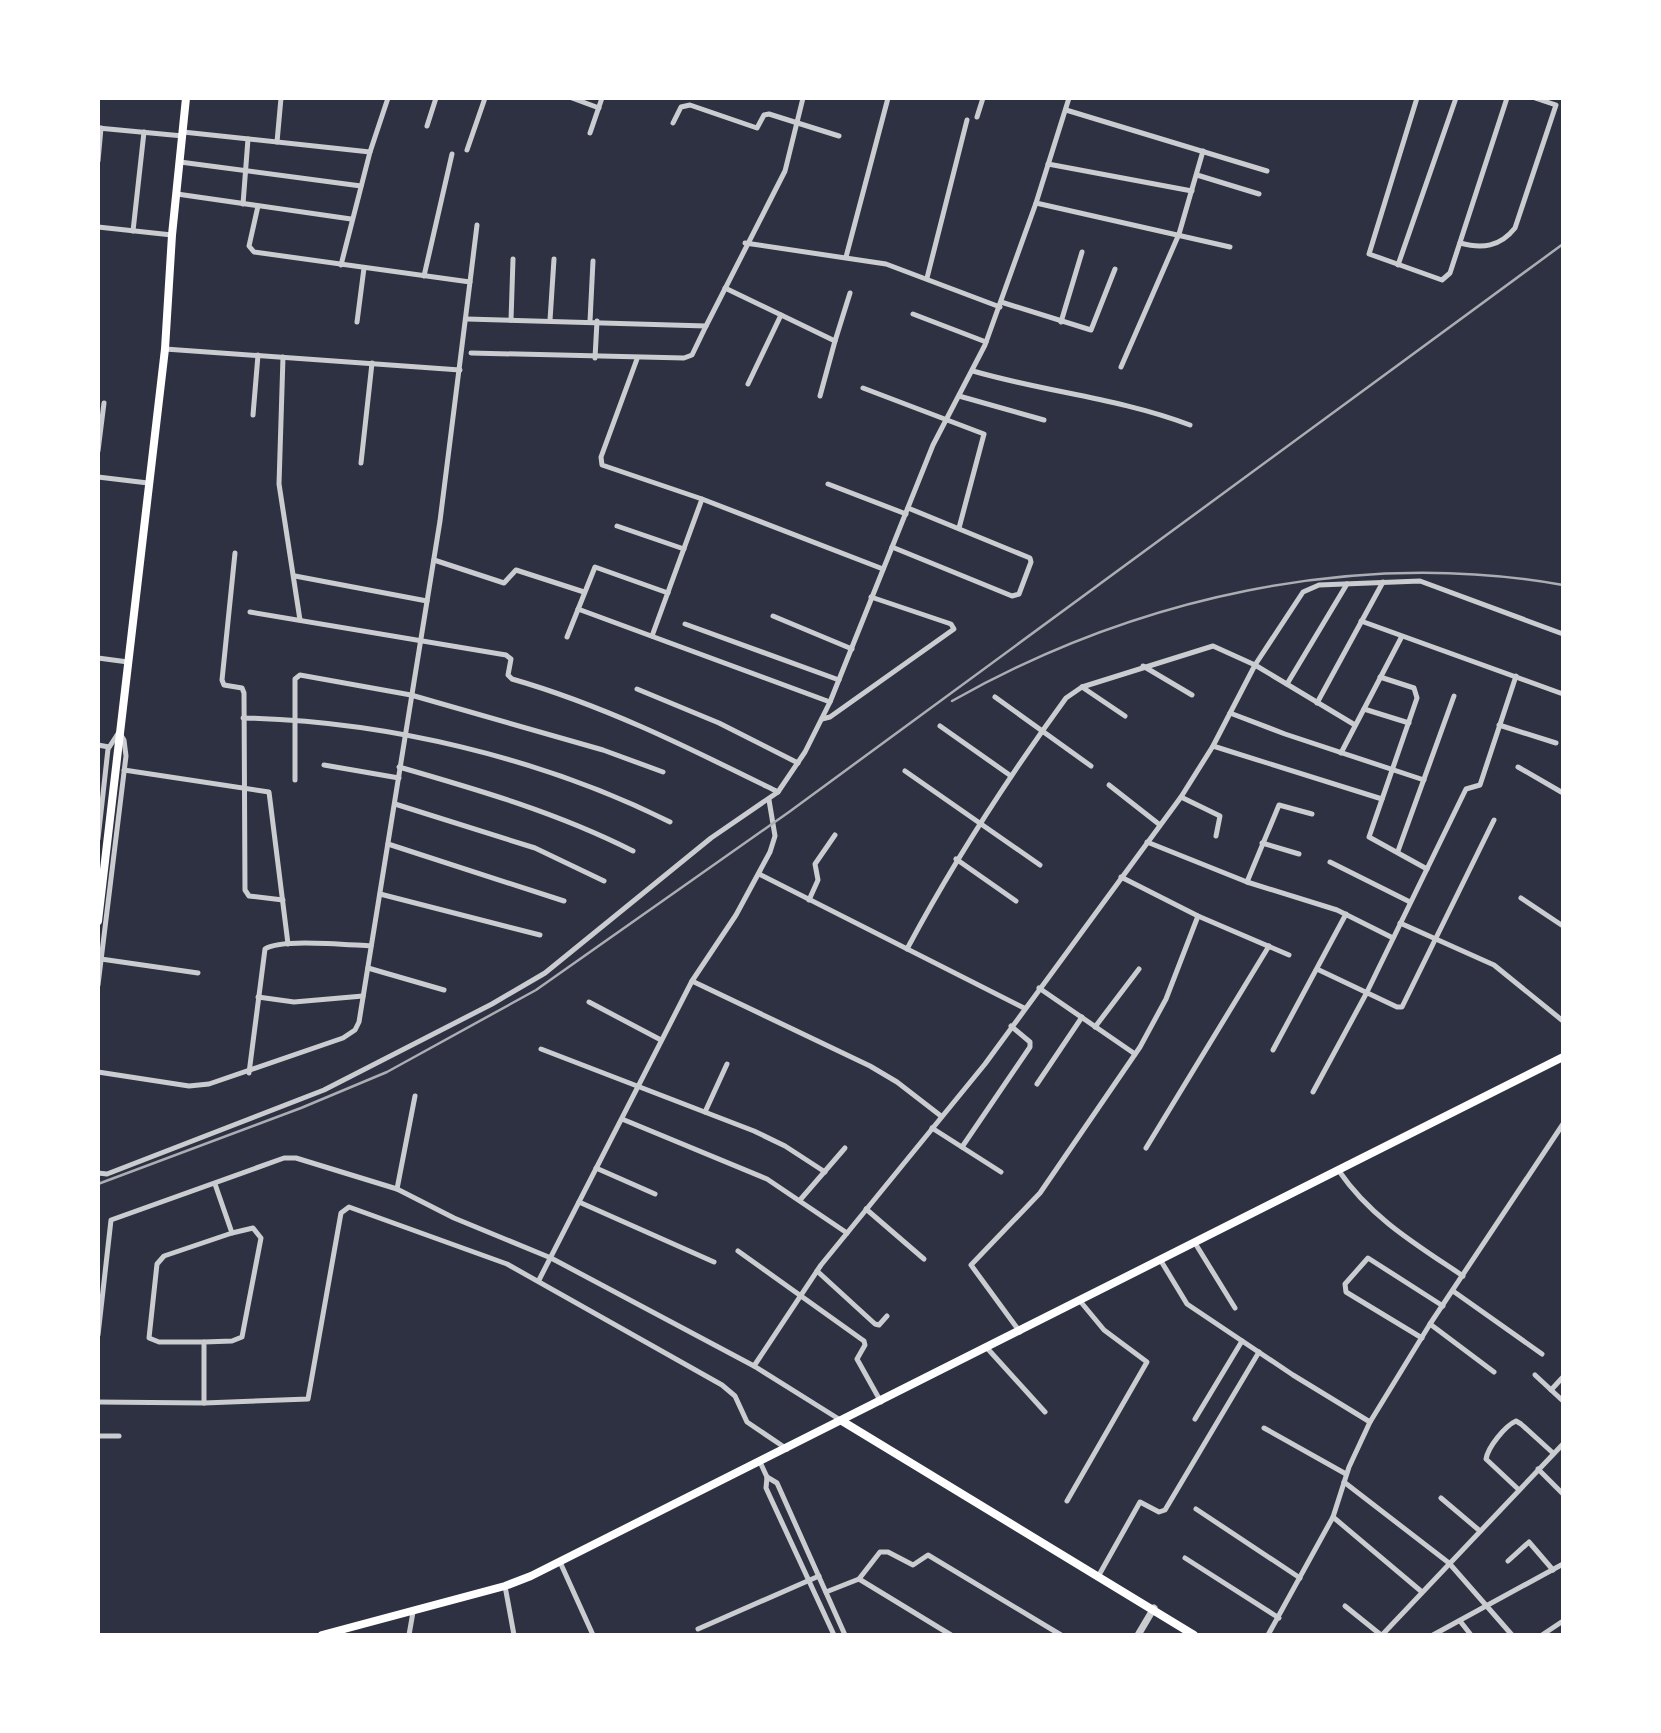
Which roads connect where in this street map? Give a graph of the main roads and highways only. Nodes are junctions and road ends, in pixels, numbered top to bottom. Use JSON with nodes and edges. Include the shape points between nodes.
{"nodes":[{"id":1,"x":186,"y":98,"type":"edge"},
{"id":2,"x":98,"y":921,"type":"edge"},
{"id":3,"x":1563,"y":1057,"type":"edge"},
{"id":4,"x":842,"y":1421,"type":"junction"},
{"id":5,"x":322,"y":1635,"type":"edge"},
{"id":6,"x":1194,"y":1635,"type":"edge"}],
"edges":[{"from":1,"to":2,"type":"main road","via":[[165,349],[119,732],[113,747]]},
{"from":3,"to":4,"type":"main road"},
{"from":4,"to":5,"type":"main road","via":[[505,1586]]},
{"from":4,"to":6,"type":"main road"}]}
